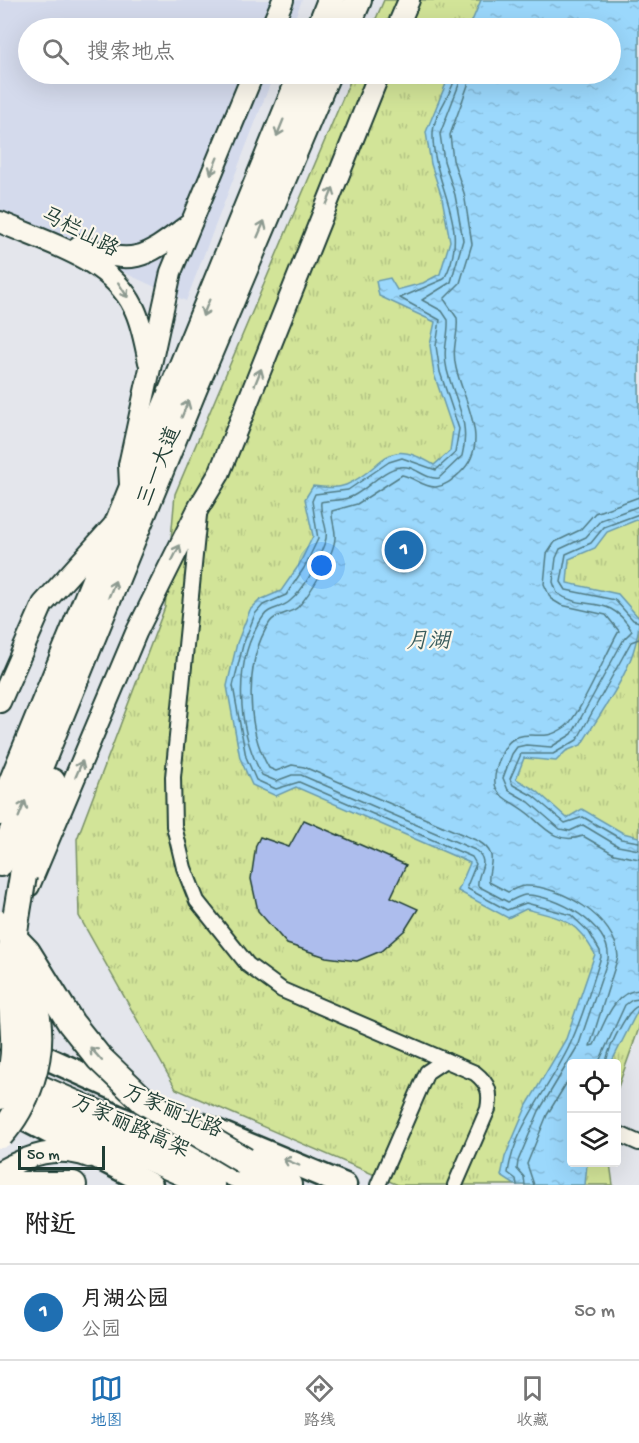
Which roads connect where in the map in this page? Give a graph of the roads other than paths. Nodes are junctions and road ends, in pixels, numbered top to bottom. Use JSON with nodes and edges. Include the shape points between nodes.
{"nodes":[{"id":1,"x":283,"y":0,"type":"edge"},
{"id":2,"x":332,"y":0,"type":"edge"},
{"id":3,"x":358,"y":0,"type":"edge"},
{"id":4,"x":409,"y":0,"type":"edge"},
{"id":5,"x":275,"y":18,"type":"edge"},
{"id":6,"x":324,"y":18,"type":"edge"},
{"id":7,"x":350,"y":18,"type":"edge"},
{"id":8,"x":402,"y":18,"type":"edge"},
{"id":9,"x":249,"y":84,"type":"edge"},
{"id":10,"x":298,"y":84,"type":"edge"},
{"id":11,"x":323,"y":84,"type":"edge"},
{"id":12,"x":376,"y":84,"type":"edge"},
{"id":13,"x":0,"y":210,"type":"edge"},
{"id":14,"x":0,"y":222,"type":"edge"},
{"id":15,"x":191,"y":223,"type":"junction"},
{"id":16,"x":150,"y":367,"type":"junction"},
{"id":17,"x":131,"y":492,"type":"junction"},
{"id":18,"x":200,"y":507,"type":"junction"},
{"id":19,"x":117,"y":521,"type":"junction"},
{"id":20,"x":99,"y":567,"type":"junction"},
{"id":21,"x":98,"y":625,"type":"junction"},
{"id":22,"x":0,"y":702,"type":"edge"},
{"id":23,"x":0,"y":766,"type":"edge"},
{"id":24,"x":0,"y":812,"type":"edge"},
{"id":25,"x":0,"y":863,"type":"edge"},
{"id":26,"x":0,"y":924,"type":"edge"},
{"id":27,"x":0,"y":963,"type":"edge"},
{"id":28,"x":11,"y":997,"type":"junction"},
{"id":29,"x":0,"y":1024,"type":"edge"},
{"id":30,"x":0,"y":1037,"type":"edge"},
{"id":31,"x":419,"y":1049,"type":"junction"},
{"id":32,"x":44,"y":1057,"type":"junction"},
{"id":33,"x":445,"y":1060,"type":"junction"},
{"id":34,"x":0,"y":1071,"type":"edge"},
{"id":35,"x":427,"y":1072,"type":"junction"},
{"id":36,"x":0,"y":1094,"type":"edge"},
{"id":37,"x":0,"y":1106,"type":"edge"},
{"id":38,"x":0,"y":1135,"type":"edge"},
{"id":39,"x":621,"y":1135,"type":"edge"},
{"id":40,"x":639,"y":1143,"type":"edge"},
{"id":41,"x":121,"y":1169,"type":"junction"},
{"id":42,"x":0,"y":1171,"type":"edge"},
{"id":43,"x":7,"y":1185,"type":"edge"},
{"id":44,"x":73,"y":1185,"type":"edge"},
{"id":45,"x":151,"y":1185,"type":"edge"},
{"id":46,"x":211,"y":1185,"type":"edge"},
{"id":47,"x":261,"y":1185,"type":"edge"},
{"id":48,"x":288,"y":1185,"type":"edge"},
{"id":49,"x":345,"y":1185,"type":"edge"},
{"id":50,"x":378,"y":1185,"type":"edge"},
{"id":51,"x":455,"y":1185,"type":"edge"}],
"edges":[{"from":1,"to":5,"type":"main road"},
{"from":2,"to":6,"type":"highway"},
{"from":3,"to":7,"type":"highway"},
{"from":4,"to":8,"type":"main road"},
{"from":9,"to":15,"type":"main road","one_way":true},
{"from":10,"to":17,"type":"highway","name":"三一大道","one_way":true},
{"from":21,"to":11,"type":"highway","name":"三一大道","one_way":true},
{"from":18,"to":12,"type":"main road","one_way":true,"via":[[219,474]]},
{"from":13,"to":15,"type":"main road","name":"马栏山路","via":[[106,256],[131,258],[152,252]]},
{"from":14,"to":16,"type":"main road","name":"马栏山路","one_way":true,"via":[[115,278],[135,308]]},
{"from":15,"to":16,"type":"main road","via":[[171,272]]},
{"from":16,"to":17,"type":"main road","via":[[129,465]]},
{"from":17,"to":19,"type":"highway","name":"三一大道"},
{"from":28,"to":18,"type":"main road","one_way":true,"via":[[9,971],[16,919],[136,633]]},
{"from":18,"to":31,"type":"street","via":[[173,777],[174,826],[196,901],[248,965],[282,990]]},
{"from":19,"to":20,"type":"highway","name":"三一大道"},
{"from":19,"to":22,"type":"main road","via":[[43,604]]},
{"from":20,"to":23,"type":"highway","via":[[72,599]]},
{"from":20,"to":24,"type":"highway","name":"三一大道"},
{"from":25,"to":21,"type":"highway","name":"三一大道","one_way":true},
{"from":21,"to":36,"type":"highway","bridge":true,"via":[[63,754],[24,868],[10,967],[13,1053]]},
{"from":48,"to":26,"type":"highway","one_way":true,"bridge":true,"via":[[143,1100],[92,1049],[71,1023],[27,951]]},
{"from":27,"to":38,"type":"highway","bridge":true,"via":[[27,993],[37,1016],[38,1040],[20,1108]]},
{"from":28,"to":29,"type":"main road"},
{"from":28,"to":32,"type":"main road","via":[[18,1019]]},
{"from":30,"to":32,"type":"main road","name":"万家丽北路"},
{"from":31,"to":33,"type":"street"},
{"from":31,"to":35,"type":"street"},
{"from":49,"to":32,"type":"main road","name":"万家丽北路","one_way":true},
{"from":33,"to":35,"type":"street"},
{"from":33,"to":51,"type":"street","via":[[483,1079],[490,1097]]},
{"from":34,"to":47,"type":"highway","name":"万家丽路高架","bridge":true},
{"from":35,"to":50,"type":"street"},
{"from":36,"to":46,"type":"highway","name":"万家丽路高架","bridge":true},
{"from":37,"to":41,"type":"main road"},
{"from":39,"to":40,"type":"street"},
{"from":41,"to":42,"type":"main road","via":[[83,1155],[49,1151],[31,1155]]},
{"from":41,"to":45,"type":"main road"},
{"from":43,"to":44,"type":"highway"}]}
